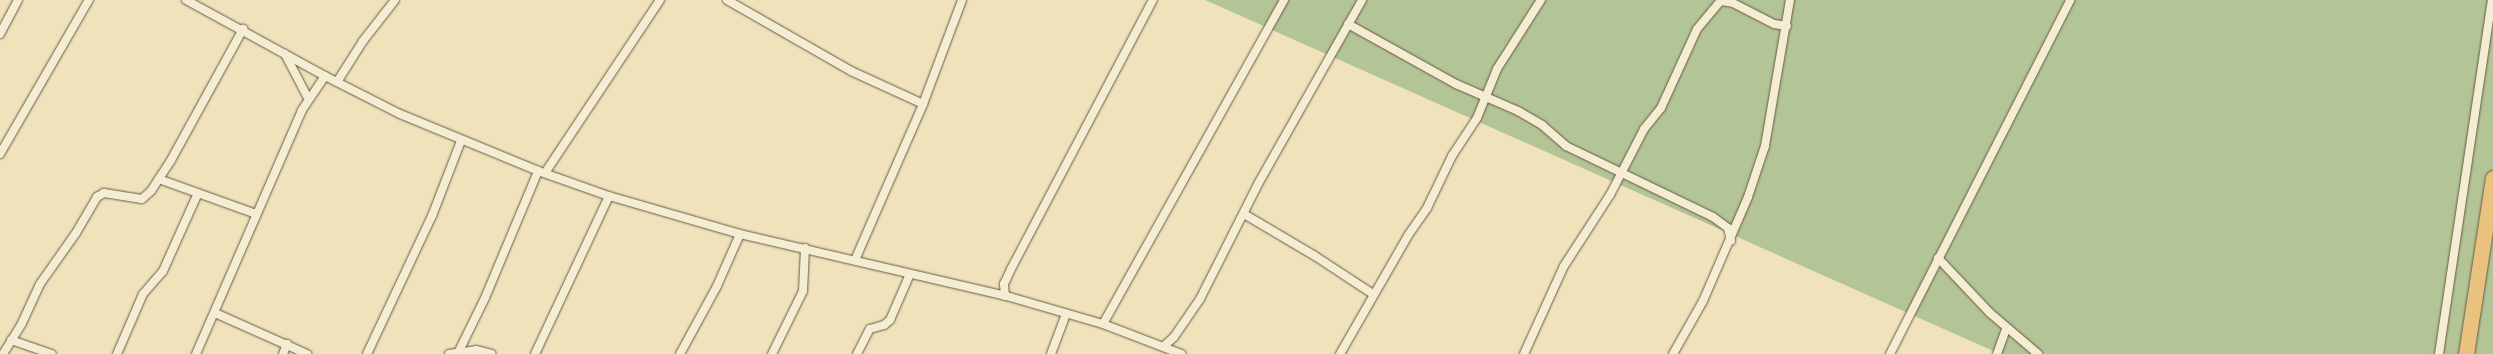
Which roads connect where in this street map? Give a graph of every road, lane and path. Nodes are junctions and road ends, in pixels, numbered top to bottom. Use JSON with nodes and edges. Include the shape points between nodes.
{"nodes":[{"id":1,"x":18,"y":0,"type":"edge"},
{"id":2,"x":89,"y":0,"type":"edge"},
{"id":3,"x":186,"y":0,"type":"edge"},
{"id":4,"x":395,"y":0,"type":"edge"},
{"id":5,"x":660,"y":0,"type":"edge"},
{"id":6,"x":727,"y":0,"type":"edge"},
{"id":7,"x":962,"y":0,"type":"edge"},
{"id":8,"x":1153,"y":0,"type":"edge"},
{"id":9,"x":1284,"y":0,"type":"edge"},
{"id":10,"x":1362,"y":0,"type":"edge"},
{"id":11,"x":1541,"y":0,"type":"edge"},
{"id":12,"x":1721,"y":0,"type":"edge"},
{"id":13,"x":1790,"y":0,"type":"edge"},
{"id":14,"x":2070,"y":0,"type":"edge"},
{"id":15,"x":2492,"y":0,"type":"edge"},
{"id":16,"x":1348,"y":24,"type":"junction"},
{"id":17,"x":1787,"y":26,"type":"junction"},
{"id":18,"x":243,"y":29,"type":"junction"},
{"id":19,"x":0,"y":34,"type":"edge"},
{"id":20,"x":285,"y":53,"type":"junction"},
{"id":21,"x":326,"y":76,"type":"junction"},
{"id":22,"x":337,"y":82,"type":"junction"},
{"id":23,"x":1486,"y":97,"type":"junction"},
{"id":24,"x":308,"y":98,"type":"junction"},
{"id":25,"x":923,"y":104,"type":"junction"},
{"id":26,"x":461,"y":141,"type":"junction"},
{"id":27,"x":0,"y":154,"type":"edge"},
{"id":28,"x":1621,"y":171,"type":"junction"},
{"id":29,"x":541,"y":172,"type":"junction"},
{"id":30,"x":2493,"y":178,"type":"edge"},
{"id":31,"x":159,"y":180,"type":"junction"},
{"id":32,"x":198,"y":193,"type":"junction"},
{"id":33,"x":609,"y":196,"type":"junction"},
{"id":34,"x":256,"y":214,"type":"junction"},
{"id":35,"x":1244,"y":214,"type":"junction"},
{"id":36,"x":740,"y":234,"type":"junction"},
{"id":37,"x":1731,"y":242,"type":"junction"},
{"id":38,"x":805,"y":248,"type":"junction"},
{"id":39,"x":1938,"y":258,"type":"junction"},
{"id":40,"x":855,"y":260,"type":"junction"},
{"id":41,"x":910,"y":274,"type":"junction"},
{"id":42,"x":1373,"y":294,"type":"junction"},
{"id":43,"x":1005,"y":296,"type":"junction"},
{"id":44,"x":215,"y":312,"type":"junction"},
{"id":45,"x":1066,"y":314,"type":"junction"},
{"id":46,"x":1103,"y":324,"type":"junction"},
{"id":47,"x":2006,"y":329,"type":"junction"},
{"id":48,"x":11,"y":340,"type":"junction"},
{"id":49,"x":288,"y":344,"type":"junction"},
{"id":50,"x":1164,"y":346,"type":"junction"},
{"id":51,"x":460,"y":351,"type":"junction"},
{"id":52,"x":3,"y":354,"type":"edge"},
{"id":53,"x":52,"y":354,"type":"edge"},
{"id":54,"x":116,"y":354,"type":"edge"},
{"id":55,"x":196,"y":354,"type":"edge"},
{"id":56,"x":283,"y":354,"type":"edge"},
{"id":57,"x":307,"y":354,"type":"edge"},
{"id":58,"x":367,"y":354,"type":"edge"},
{"id":59,"x":449,"y":354,"type":"edge"},
{"id":60,"x":492,"y":354,"type":"edge"},
{"id":61,"x":535,"y":354,"type":"edge"},
{"id":62,"x":680,"y":354,"type":"edge"},
{"id":63,"x":772,"y":354,"type":"edge"},
{"id":64,"x":857,"y":354,"type":"edge"},
{"id":65,"x":1051,"y":354,"type":"edge"},
{"id":66,"x":1181,"y":354,"type":"edge"},
{"id":67,"x":1340,"y":354,"type":"edge"},
{"id":68,"x":1524,"y":354,"type":"edge"},
{"id":69,"x":1673,"y":354,"type":"edge"},
{"id":70,"x":1890,"y":354,"type":"edge"},
{"id":71,"x":1996,"y":354,"type":"edge"},
{"id":72,"x":2038,"y":354,"type":"edge"},
{"id":73,"x":2439,"y":354,"type":"edge"},
{"id":74,"x":2466,"y":354,"type":"edge"}],
"edges":[{"from":1,"to":19,"type":"street"},
{"from":2,"to":27,"type":"street"},
{"from":3,"to":18,"type":"street"},
{"from":4,"to":22,"type":"street","via":[[363,41]]},
{"from":5,"to":29,"type":"street"},
{"from":6,"to":25,"type":"street","via":[[851,71]]},
{"from":7,"to":25,"type":"street"},
{"from":8,"to":43,"type":"street","via":[[1020,250],[1005,281]]},
{"from":9,"to":46,"type":"street"},
{"from":10,"to":16,"type":"street"},
{"from":11,"to":23,"type":"street","via":[[1497,69]]},
{"from":12,"to":17,"type":"street","via":[[1774,24]]},
{"from":12,"to":28,"type":"street","via":[[1697,30],[1661,108],[1649,122]]},
{"from":13,"to":17,"type":"street"},
{"from":14,"to":39,"type":"street","via":[[1970,200]]},
{"from":15,"to":73,"type":"street"},
{"from":16,"to":23,"type":"street","via":[[1456,84]]},
{"from":16,"to":35,"type":"street"},
{"from":17,"to":37,"type":"street","via":[[1764,146]]},
{"from":18,"to":20,"type":"street"},
{"from":18,"to":31,"type":"street"},
{"from":20,"to":21,"type":"street"},
{"from":20,"to":24,"type":"street"},
{"from":21,"to":22,"type":"street"},
{"from":21,"to":24,"type":"street"},
{"from":22,"to":26,"type":"street"},
{"from":23,"to":28,"type":"street","via":[[1532,119],[1566,146]]},
{"from":23,"to":42,"type":"street","via":[[1477,118],[1444,171],[1427,208]]},
{"from":24,"to":34,"type":"street"},
{"from":25,"to":40,"type":"street"},
{"from":26,"to":29,"type":"street"},
{"from":26,"to":58,"type":"street","via":[[432,216]]},
{"from":28,"to":37,"type":"street","via":[[1723,223],[1730,231]]},
{"from":28,"to":68,"type":"street","via":[[1610,195],[1559,275]]},
{"from":29,"to":33,"type":"street"},
{"from":29,"to":51,"type":"street"},
{"from":30,"to":74,"type":"highway"},
{"from":31,"to":32,"type":"street"},
{"from":31,"to":48,"type":"street","via":[[142,199],[104,193],[97,197],[76,233],[40,284]]},
{"from":32,"to":34,"type":"street"},
{"from":32,"to":54,"type":"street","via":[[163,271],[143,294]]},
{"from":33,"to":36,"type":"street"},
{"from":33,"to":61,"type":"street"},
{"from":34,"to":44,"type":"street"},
{"from":35,"to":42,"type":"street","via":[[1316,256]]},
{"from":35,"to":50,"type":"street","via":[[1200,299],[1174,337]]},
{"from":36,"to":38,"type":"street"},
{"from":36,"to":62,"type":"street","via":[[717,286]]},
{"from":37,"to":69,"type":"street","via":[[1703,301]]},
{"from":38,"to":40,"type":"street"},
{"from":38,"to":63,"type":"street","via":[[803,291]]},
{"from":39,"to":47,"type":"street"},
{"from":39,"to":70,"type":"street"},
{"from":40,"to":41,"type":"street"},
{"from":41,"to":43,"type":"street"},
{"from":41,"to":64,"type":"street","via":[[890,320],[884,325],[870,329]]},
{"from":42,"to":67,"type":"street"},
{"from":43,"to":45,"type":"street"},
{"from":44,"to":49,"type":"street"},
{"from":44,"to":55,"type":"street"},
{"from":45,"to":46,"type":"street"},
{"from":45,"to":65,"type":"street"},
{"from":46,"to":50,"type":"street"},
{"from":47,"to":71,"type":"street"},
{"from":47,"to":72,"type":"street"},
{"from":48,"to":52,"type":"street"},
{"from":48,"to":53,"type":"street"},
{"from":49,"to":56,"type":"street"},
{"from":49,"to":57,"type":"street"},
{"from":50,"to":66,"type":"street"},
{"from":51,"to":59,"type":"street"},
{"from":51,"to":60,"type":"street","via":[[476,350]]}]}
